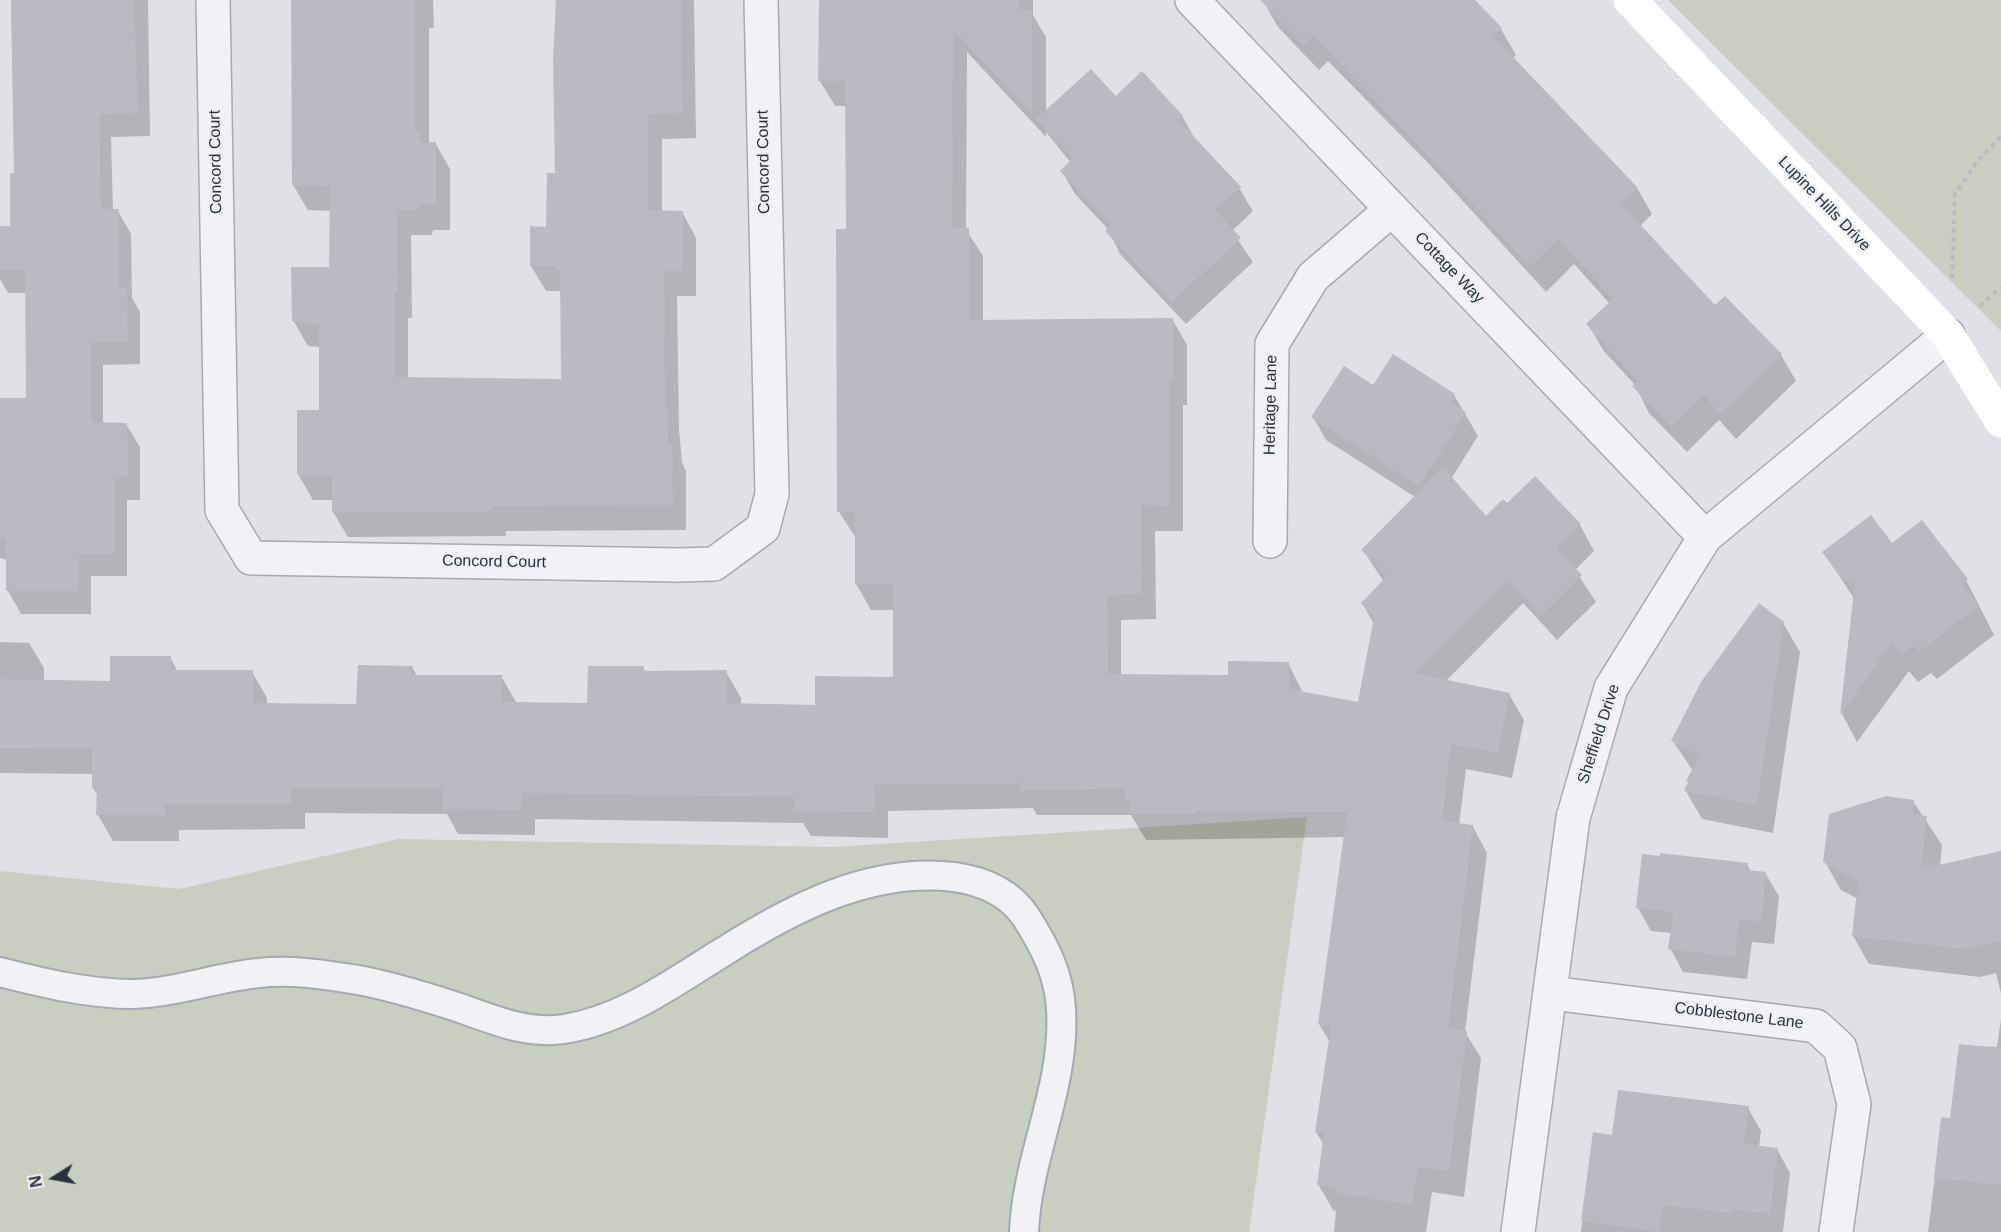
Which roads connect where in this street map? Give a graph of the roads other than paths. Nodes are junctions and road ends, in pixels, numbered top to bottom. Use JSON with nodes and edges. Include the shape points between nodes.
{"nodes":[{"id":1,"x":213,"y":0,"type":"edge"},
{"id":2,"x":760,"y":0,"type":"edge"},
{"id":3,"x":1192,"y":0,"type":"edge"},
{"id":4,"x":1630,"y":0,"type":"edge"},
{"id":5,"x":1392,"y":209,"type":"junction"},
{"id":6,"x":1948,"y":335,"type":"junction"},
{"id":7,"x":2001,"y":421,"type":"edge"},
{"id":8,"x":1705,"y":537,"type":"junction"},
{"id":9,"x":1270,"y":541,"type":"dead end"},
{"id":10,"x":0,"y":972,"type":"edge"},
{"id":11,"x":1551,"y":993,"type":"junction"},
{"id":12,"x":1024,"y":1232,"type":"edge"},
{"id":13,"x":1518,"y":1232,"type":"edge"},
{"id":14,"x":1836,"y":1232,"type":"edge"}],
"edges":[{"from":1,"to":2,"type":"street","name":"Concord Court","via":[[222,510],[251,558],[679,565],[714,564],[763,528],[772,494]]},
{"from":3,"to":5,"type":"street","name":"Cottage Way"},
{"from":4,"to":6,"type":"street","name":"Lupine Hills Drive"},
{"from":5,"to":8,"type":"street","name":"Cottage Way"},
{"from":5,"to":9,"type":"street","name":"Heritage Lane","via":[[1313,277],[1272,344]]},
{"from":6,"to":7,"type":"street","name":"Lupine Hills Drive"},
{"from":6,"to":8,"type":"street","name":"Sheffield Drive"},
{"from":8,"to":11,"type":"street","name":"Sheffield Drive","via":[[1611,688],[1573,818]]},
{"from":10,"to":12,"type":"lane","via":[[130,994],[262,972],[305,973],[404,990],[531,1030],[564,1029],[599,1020],[645,1000],[757,931],[848,888],[892,877],[928,874],[966,879],[996,889],[1020,907],[1059,979],[1062,1012],[1057,1080],[1028,1186]]},
{"from":11,"to":13,"type":"street","name":"Sheffield Drive"},
{"from":11,"to":14,"type":"street","name":"Cobblestone Lane","via":[[1816,1026],[1840,1048],[1854,1104]]}]}
